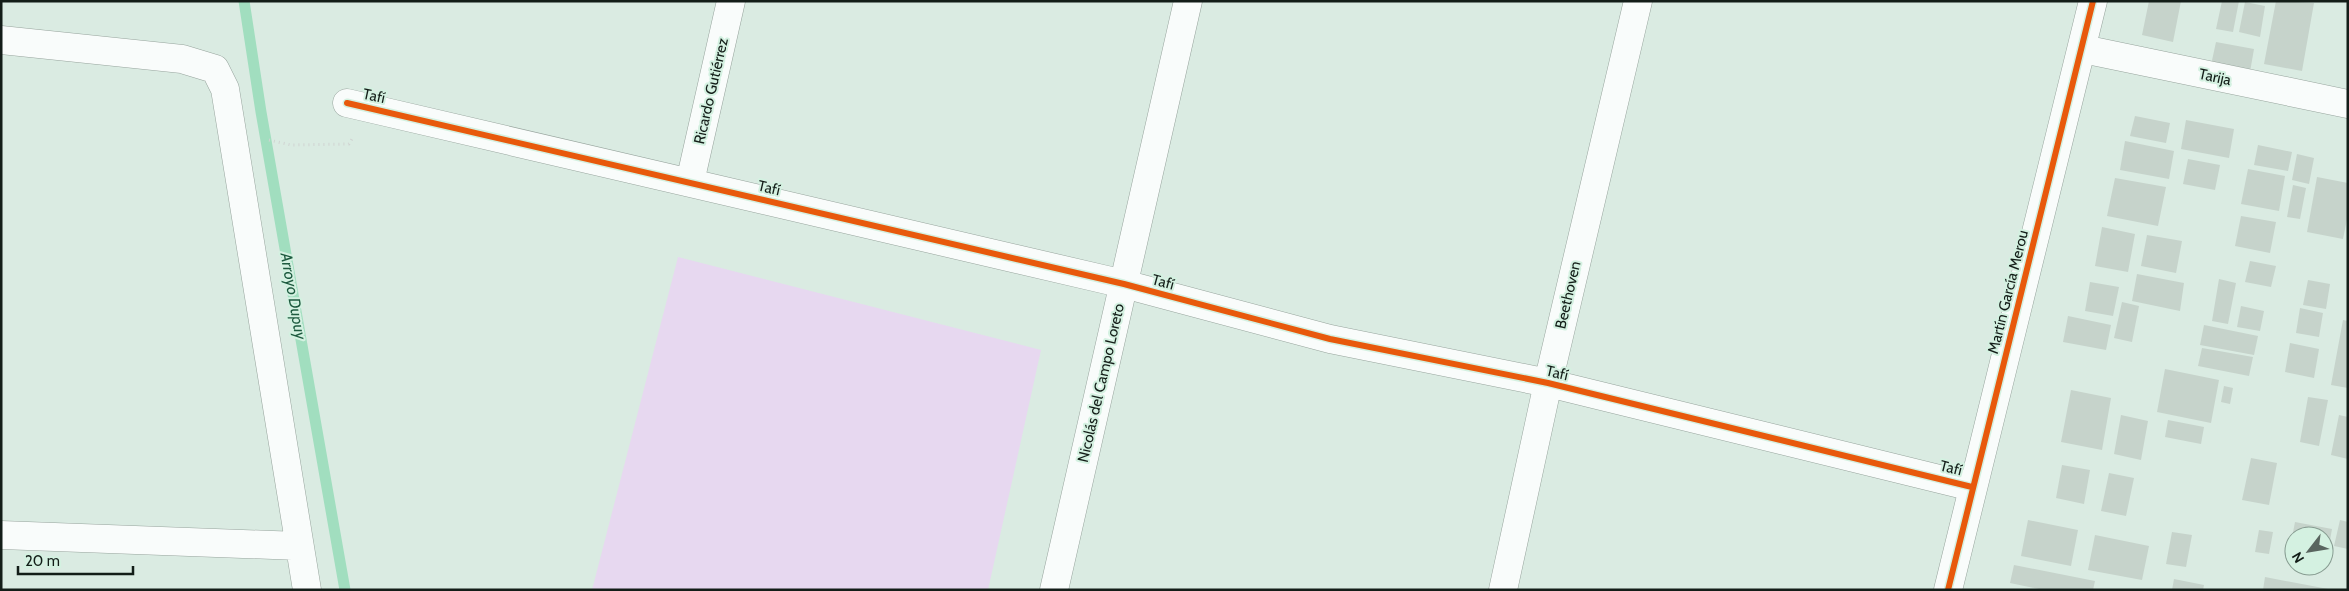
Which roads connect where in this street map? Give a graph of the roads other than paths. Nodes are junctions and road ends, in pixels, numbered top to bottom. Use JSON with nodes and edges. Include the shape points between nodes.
{"nodes":[{"id":1,"x":731,"y":1,"type":"edge"},
{"id":2,"x":1188,"y":1,"type":"edge"},
{"id":3,"x":1638,"y":1,"type":"edge"},
{"id":4,"x":2093,"y":1,"type":"edge"},
{"id":5,"x":1,"y":40,"type":"edge"},
{"id":6,"x":2083,"y":49,"type":"junction"},
{"id":7,"x":347,"y":103,"type":"dead end"},
{"id":8,"x":2348,"y":104,"type":"edge"},
{"id":9,"x":690,"y":182,"type":"junction"},
{"id":10,"x":1124,"y":284,"type":"junction"},
{"id":11,"x":1548,"y":383,"type":"junction"},
{"id":12,"x":1972,"y":486,"type":"junction"},
{"id":13,"x":1,"y":535,"type":"edge"},
{"id":14,"x":299,"y":546,"type":"junction"},
{"id":15,"x":307,"y":590,"type":"edge"},
{"id":16,"x":1054,"y":590,"type":"edge"},
{"id":17,"x":1503,"y":590,"type":"edge"},
{"id":18,"x":1948,"y":590,"type":"edge"}],
"edges":[{"from":1,"to":9,"type":"street","name":"Ricardo Gutiérrez"},
{"from":2,"to":10,"type":"street","name":"Nicolás del Campo Loreto"},
{"from":3,"to":11,"type":"street","name":"Beethoven"},
{"from":4,"to":6,"type":"street","name":"Martín García Merou"},
{"from":5,"to":14,"type":"street","via":[[182,59],[214,69],[225,90]]},
{"from":6,"to":8,"type":"street","name":"Tarija"},
{"from":6,"to":12,"type":"street","name":"Martín García Merou"},
{"from":7,"to":9,"type":"street","name":"Tafí"},
{"from":9,"to":10,"type":"street","name":"Tafí"},
{"from":10,"to":11,"type":"street","name":"Tafí","via":[[1330,339]]},
{"from":10,"to":16,"type":"street","name":"Nicolás del Campo Loreto"},
{"from":11,"to":12,"type":"street","name":"Tafí"},
{"from":11,"to":17,"type":"street","name":"Beethoven"},
{"from":12,"to":18,"type":"street","name":"Martín García Merou"},
{"from":13,"to":14,"type":"street"},
{"from":14,"to":15,"type":"street"}]}
